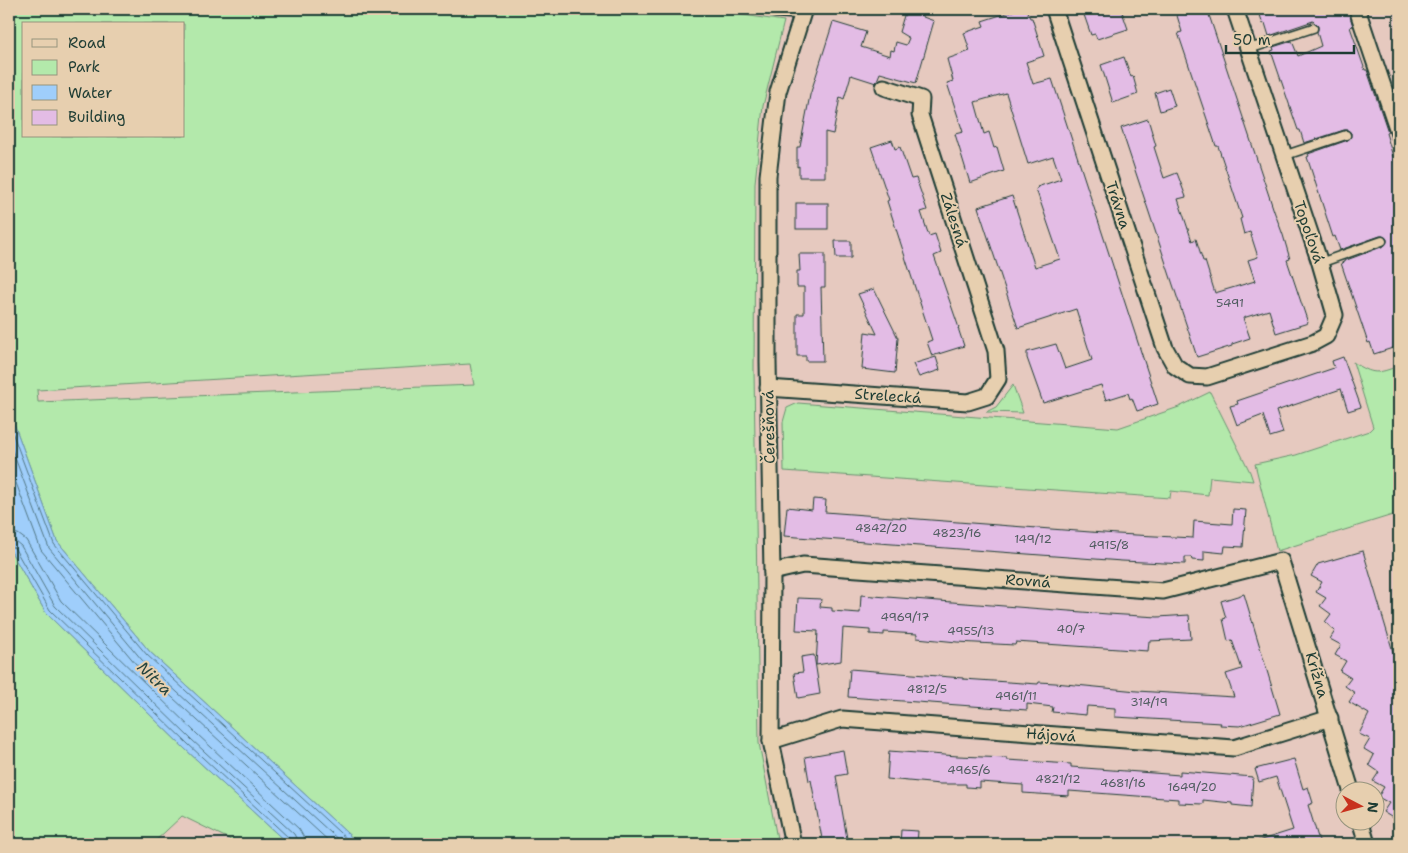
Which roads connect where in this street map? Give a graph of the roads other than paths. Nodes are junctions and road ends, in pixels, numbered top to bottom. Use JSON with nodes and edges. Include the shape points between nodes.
{"nodes":[{"id":1,"x":776,"y":9,"type":"edge"},
{"id":2,"x":1054,"y":9,"type":"edge"},
{"id":3,"x":1235,"y":9,"type":"edge"},
{"id":4,"x":1357,"y":9,"type":"edge"},
{"id":5,"x":803,"y":10,"type":"edge"},
{"id":6,"x":1313,"y":28,"type":"dead end"},
{"id":7,"x":1249,"y":49,"type":"junction"},
{"id":8,"x":884,"y":87,"type":"dead end"},
{"id":9,"x":1399,"y":134,"type":"edge"},
{"id":10,"x":1346,"y":135,"type":"dead end"},
{"id":11,"x":1283,"y":156,"type":"junction"},
{"id":12,"x":1382,"y":241,"type":"dead end"},
{"id":13,"x":1320,"y":264,"type":"junction"},
{"id":14,"x":1207,"y":377,"type":"joint"},
{"id":15,"x":998,"y":379,"type":"joint"},
{"id":16,"x":768,"y":388,"type":"junction"},
{"id":17,"x":1282,"y":561,"type":"joint"},
{"id":18,"x":772,"y":572,"type":"junction"},
{"id":19,"x":1330,"y":718,"type":"junction"},
{"id":20,"x":771,"y":741,"type":"junction"},
{"id":21,"x":1348,"y":780,"type":"edge"},
{"id":22,"x":1363,"y":830,"type":"edge"},
{"id":23,"x":792,"y":844,"type":"edge"},
{"id":24,"x":1367,"y":844,"type":"edge"}],
"edges":[{"from":1,"to":5,"type":"street","name":"Čerešňová"},
{"from":2,"to":14,"type":"street","name":"Trávna","via":[[1165,348],[1175,366],[1190,376]]},
{"from":3,"to":7,"type":"street","name":"Topoľová"},
{"from":4,"to":9,"type":"street"},
{"from":5,"to":16,"type":"street","name":"Čerešňová","via":[[778,92],[768,176]]},
{"from":6,"to":7,"type":"lane"},
{"from":7,"to":11,"type":"street","name":"Topoľová"},
{"from":8,"to":15,"type":"street","name":"Zálesná","via":[[921,99],[920,115],[996,351]]},
{"from":10,"to":11,"type":"lane"},
{"from":11,"to":13,"type":"street","name":"Topoľová"},
{"from":12,"to":13,"type":"lane"},
{"from":13,"to":14,"type":"street","name":"Topoľová","via":[[1335,315],[1326,336]]},
{"from":15,"to":16,"type":"street","name":"Strelecká","via":[[988,396],[968,402]]},
{"from":16,"to":18,"type":"street","name":"Čerešňová"},
{"from":17,"to":18,"type":"street","name":"Rovná","via":[[1163,591],[803,565]]},
{"from":17,"to":19,"type":"street","name":"Krížna"},
{"from":18,"to":20,"type":"street","name":"Čerešňová"},
{"from":19,"to":20,"type":"street","name":"Hájová","via":[[1234,748],[842,719]]},
{"from":19,"to":21,"type":"street","name":"Krížna"},
{"from":20,"to":23,"type":"street","name":"Čerešňová"},
{"from":22,"to":24,"type":"street"}]}
